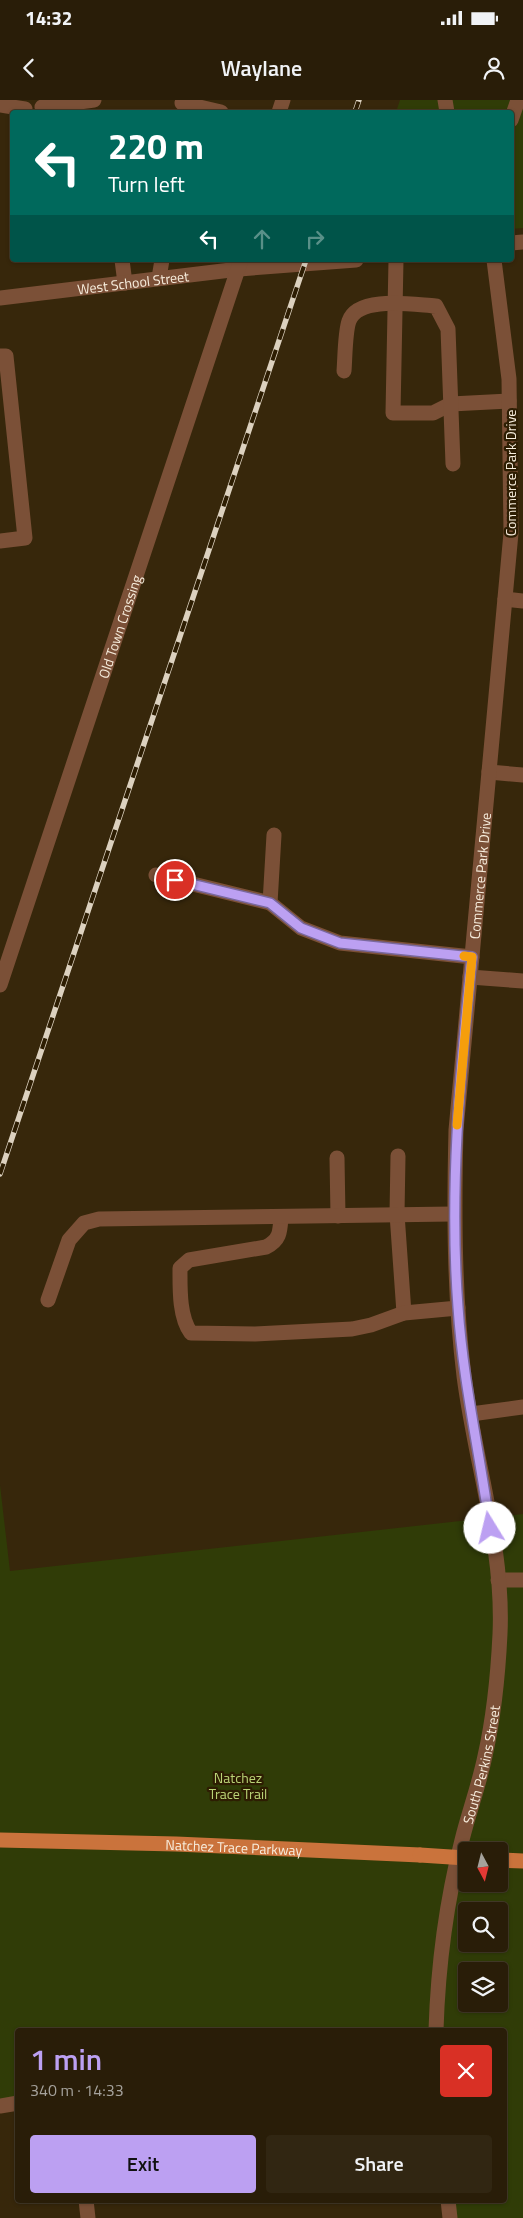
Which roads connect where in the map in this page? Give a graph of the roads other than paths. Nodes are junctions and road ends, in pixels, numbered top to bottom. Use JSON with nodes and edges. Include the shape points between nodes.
{"nodes":[{"id":1,"x":94,"y":100,"type":"edge"},
{"id":2,"x":0,"y":105,"type":"edge"},
{"id":3,"x":182,"y":105,"type":"edge"},
{"id":4,"x":42,"y":107,"type":"dead end"},
{"id":5,"x":25,"y":109,"type":"dead end"},
{"id":6,"x":210,"y":110,"type":"edge"},
{"id":7,"x":122,"y":262,"type":"edge"},
{"id":8,"x":162,"y":262,"type":"edge"},
{"id":9,"x":310,"y":262,"type":"edge"},
{"id":10,"x":396,"y":262,"type":"edge"},
{"id":11,"x":494,"y":262,"type":"edge"},
{"id":12,"x":240,"y":265,"type":"edge"},
{"id":13,"x":159,"y":278,"type":"junction"},
{"id":14,"x":125,"y":283,"type":"junction"},
{"id":15,"x":0,"y":298,"type":"edge"},
{"id":16,"x":396,"y":303,"type":"junction"},
{"id":17,"x":0,"y":356,"type":"edge"},
{"id":18,"x":344,"y":372,"type":"dead end"},
{"id":19,"x":509,"y":401,"type":"junction"},
{"id":20,"x":451,"y":404,"type":"junction"},
{"id":21,"x":453,"y":464,"type":"dead end"},
{"id":22,"x":0,"y":541,"type":"edge"},
{"id":23,"x":505,"y":599,"type":"junction"},
{"id":24,"x":523,"y":602,"type":"edge"},
{"id":25,"x":489,"y":772,"type":"junction"},
{"id":26,"x":523,"y":775,"type":"edge"},
{"id":27,"x":274,"y":835,"type":"dead end"},
{"id":28,"x":156,"y":875,"type":"dead end"},
{"id":29,"x":270,"y":903,"type":"junction"},
{"id":30,"x":472,"y":957,"type":"junction"},
{"id":31,"x":470,"y":978,"type":"junction"},
{"id":32,"x":523,"y":981,"type":"edge"},
{"id":33,"x":0,"y":984,"type":"edge"},
{"id":34,"x":398,"y":1156,"type":"dead end"},
{"id":35,"x":337,"y":1158,"type":"dead end"},
{"id":36,"x":397,"y":1214,"type":"junction"},
{"id":37,"x":454,"y":1214,"type":"junction"},
{"id":38,"x":338,"y":1216,"type":"junction"},
{"id":39,"x":281,"y":1217,"type":"junction"},
{"id":40,"x":48,"y":1300,"type":"dead end"},
{"id":41,"x":458,"y":1308,"type":"junction"},
{"id":42,"x":404,"y":1312,"type":"junction"},
{"id":43,"x":523,"y":1407,"type":"edge"},
{"id":44,"x":471,"y":1414,"type":"junction"},
{"id":45,"x":498,"y":1580,"type":"junction"},
{"id":46,"x":523,"y":1580,"type":"edge"},
{"id":47,"x":0,"y":1840,"type":"edge"},
{"id":48,"x":458,"y":1857,"type":"edge"},
{"id":49,"x":508,"y":1860,"type":"edge"},
{"id":50,"x":523,"y":1861,"type":"edge"},
{"id":51,"x":436,"y":2028,"type":"edge"},
{"id":52,"x":15,"y":2104,"type":"edge"},
{"id":53,"x":0,"y":2106,"type":"edge"},
{"id":54,"x":86,"y":2203,"type":"edge"},
{"id":55,"x":448,"y":2203,"type":"edge"},
{"id":56,"x":88,"y":2218,"type":"edge"},
{"id":57,"x":450,"y":2218,"type":"edge"}],
"edges":[{"from":1,"to":4,"type":"street"},
{"from":2,"to":5,"type":"street"},
{"from":3,"to":6,"type":"street"},
{"from":7,"to":14,"type":"street"},
{"from":8,"to":13,"type":"street"},
{"from":9,"to":12,"type":"street","name":"West School Street"},
{"from":10,"to":16,"type":"street"},
{"from":11,"to":19,"type":"street","name":"Commerce Park Drive"},
{"from":12,"to":13,"type":"street","name":"West School Street"},
{"from":12,"to":33,"type":"street","name":"Old Town Crossing"},
{"from":13,"to":14,"type":"street","name":"West School Street"},
{"from":14,"to":15,"type":"street","name":"West School Street"},
{"from":16,"to":18,"type":"street","via":[[362,307],[349,320]]},
{"from":16,"to":20,"type":"street","via":[[436,306],[448,329]]},
{"from":16,"to":20,"type":"street","via":[[393,413],[433,413]]},
{"from":17,"to":22,"type":"street","via":[[6,356],[25,538]]},
{"from":19,"to":20,"type":"street"},
{"from":19,"to":23,"type":"street","name":"Commerce Park Drive","via":[[510,533]]},
{"from":20,"to":21,"type":"street"},
{"from":23,"to":24,"type":"street"},
{"from":23,"to":25,"type":"street","name":"Commerce Park Drive"},
{"from":25,"to":26,"type":"street"},
{"from":25,"to":30,"type":"street","name":"Commerce Park Drive"},
{"from":27,"to":29,"type":"street"},
{"from":28,"to":29,"type":"street"},
{"from":29,"to":30,"type":"street","via":[[301,928],[340,943]]},
{"from":30,"to":31,"type":"street","name":"Commerce Park Drive"},
{"from":31,"to":32,"type":"street"},
{"from":31,"to":37,"type":"street","name":"Commerce Park Drive","via":[[456,1130]]},
{"from":34,"to":36,"type":"street"},
{"from":35,"to":38,"type":"street"},
{"from":36,"to":37,"type":"street"},
{"from":36,"to":38,"type":"street"},
{"from":36,"to":42,"type":"street"},
{"from":37,"to":41,"type":"street","name":"Commerce Park Drive"},
{"from":38,"to":39,"type":"street"},
{"from":39,"to":40,"type":"street","via":[[100,1219],[84,1223],[69,1240]]},
{"from":39,"to":42,"type":"street","via":[[276,1241],[266,1247],[189,1260],[180,1268],[184,1317],[191,1333],[255,1334],[352,1329]]},
{"from":41,"to":42,"type":"street"},
{"from":41,"to":44,"type":"street","name":"Commerce Park Drive","via":[[464,1378]]},
{"from":43,"to":44,"type":"street"},
{"from":44,"to":45,"type":"street","name":"Commerce Park Drive"},
{"from":45,"to":46,"type":"street"},
{"from":45,"to":51,"type":"street","name":"South Perkins Street","via":[[500,1632],[494,1703],[485,1756],[450,1898],[441,1952]]},
{"from":47,"to":48,"type":"main road","name":"Natchez Trace Parkway","bridge":true,"via":[[176,1844]]},
{"from":49,"to":50,"type":"main road"},
{"from":52,"to":53,"type":"street"},
{"from":54,"to":56,"type":"street"},
{"from":55,"to":57,"type":"street"}]}
